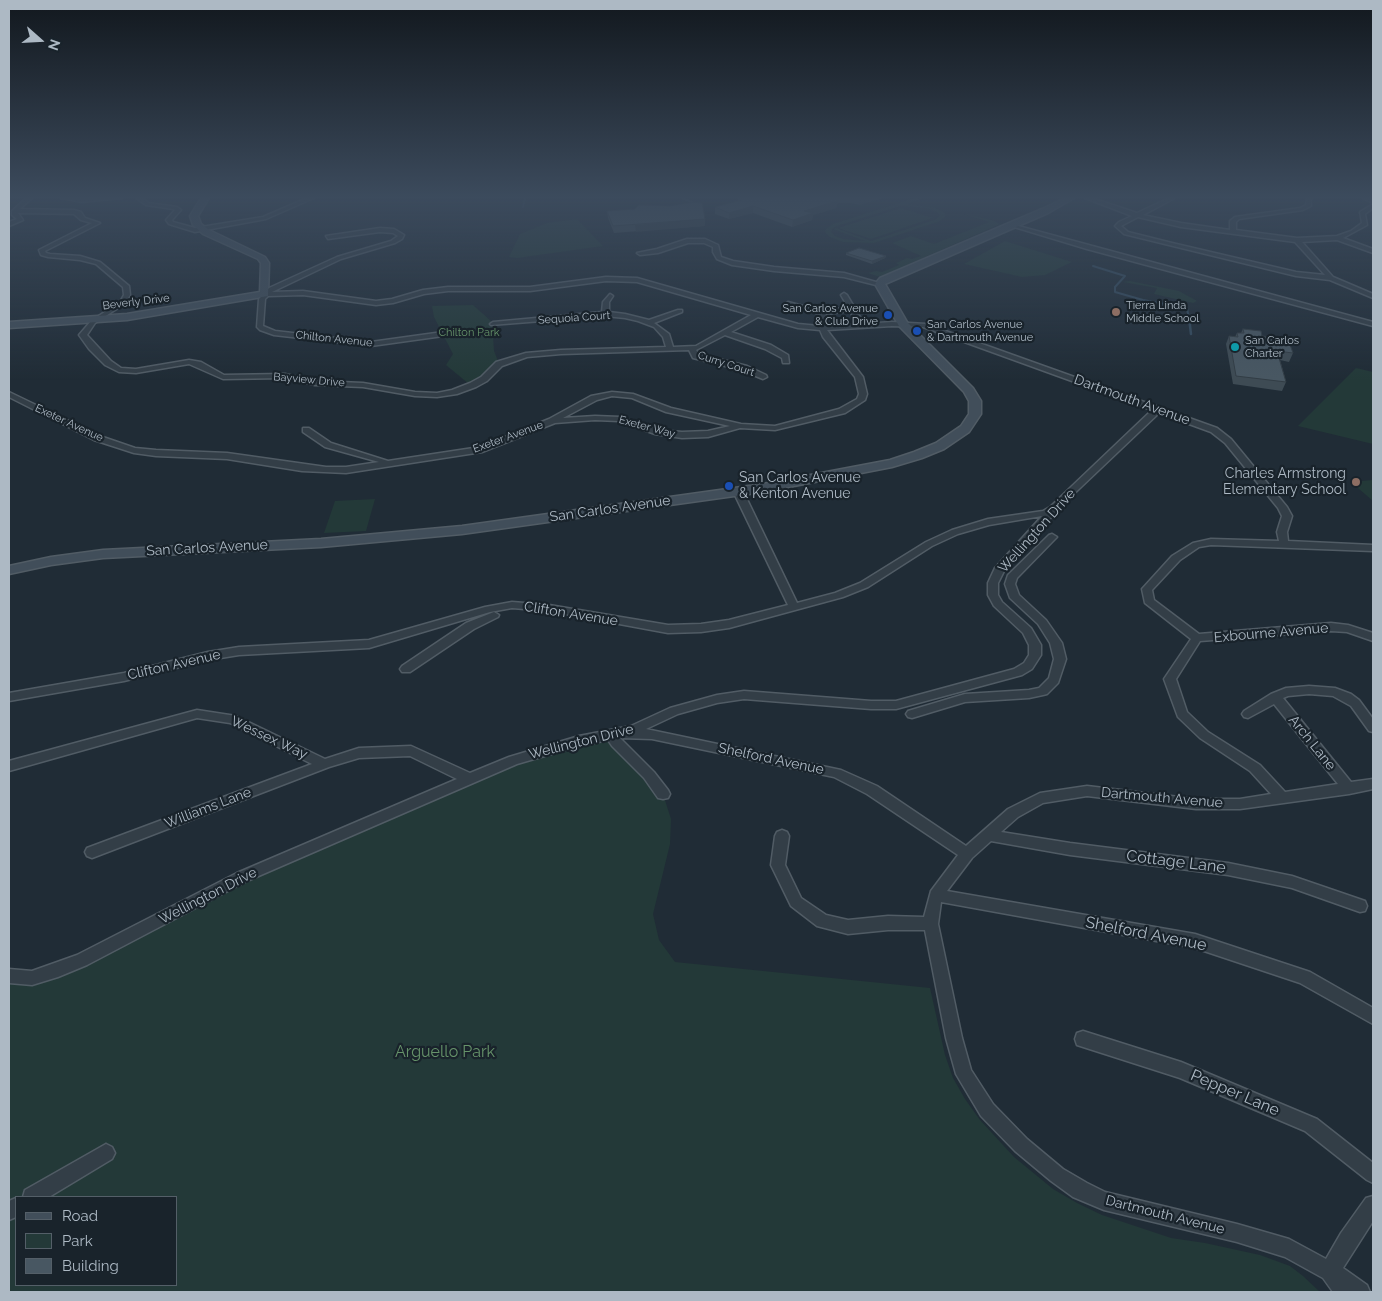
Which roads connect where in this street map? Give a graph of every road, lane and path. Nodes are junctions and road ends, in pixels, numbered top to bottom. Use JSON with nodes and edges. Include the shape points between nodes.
{"nodes":[{"id":1,"x":83,"y":259,"type":"edge"},
{"id":2,"x":261,"y":259,"type":"edge"},
{"id":3,"x":337,"y":259,"type":"edge"},
{"id":4,"x":721,"y":259,"type":"edge"},
{"id":5,"x":934,"y":259,"type":"edge"},
{"id":6,"x":1130,"y":259,"type":"edge"},
{"id":7,"x":1230,"y":259,"type":"edge"},
{"id":8,"x":1314,"y":259,"type":"edge"},
{"id":9,"x":1331,"y":278,"type":"junction"},
{"id":10,"x":880,"y":284,"type":"junction"},
{"id":11,"x":265,"y":294,"type":"junction"},
{"id":12,"x":844,"y":295,"type":"dead end"},
{"id":13,"x":610,"y":296,"type":"dead end"},
{"id":14,"x":1373,"y":296,"type":"edge"},
{"id":15,"x":788,"y":304,"type":"dead end"},
{"id":16,"x":851,"y":309,"type":"junction"},
{"id":17,"x":680,"y":310,"type":"dead end"},
{"id":18,"x":823,"y":313,"type":"junction"},
{"id":19,"x":605,"y":314,"type":"junction"},
{"id":20,"x":758,"y":314,"type":"junction"},
{"id":21,"x":96,"y":320,"type":"junction"},
{"id":22,"x":650,"y":322,"type":"junction"},
{"id":23,"x":493,"y":324,"type":"dead end"},
{"id":24,"x":903,"y":324,"type":"junction"},
{"id":25,"x":1373,"y":324,"type":"edge"},
{"id":26,"x":9,"y":325,"type":"edge"},
{"id":27,"x":862,"y":326,"type":"junction"},
{"id":28,"x":823,"y":328,"type":"junction"},
{"id":29,"x":726,"y":333,"type":"junction"},
{"id":30,"x":443,"y":334,"type":"dead end"},
{"id":31,"x":670,"y":349,"type":"junction"},
{"id":32,"x":692,"y":349,"type":"junction"},
{"id":33,"x":786,"y":361,"type":"dead end"},
{"id":34,"x":763,"y":378,"type":"dead end"},
{"id":35,"x":9,"y":394,"type":"edge"},
{"id":36,"x":1158,"y":409,"type":"junction"},
{"id":37,"x":552,"y":421,"type":"junction"},
{"id":38,"x":741,"y":426,"type":"junction"},
{"id":39,"x":306,"y":430,"type":"dead end"},
{"id":40,"x":388,"y":462,"type":"junction"},
{"id":41,"x":738,"y":491,"type":"junction"},
{"id":42,"x":1057,"y":505,"type":"junction"},
{"id":43,"x":1052,"y":537,"type":"dead end"},
{"id":44,"x":1284,"y":544,"type":"junction"},
{"id":45,"x":1373,"y":548,"type":"edge"},
{"id":46,"x":9,"y":570,"type":"edge"},
{"id":47,"x":524,"y":605,"type":"junction"},
{"id":48,"x":794,"y":607,"type":"junction"},
{"id":49,"x":1030,"y":636,"type":"junction"},
{"id":50,"x":1051,"y":636,"type":"junction"},
{"id":51,"x":1373,"y":636,"type":"edge"},
{"id":52,"x":1197,"y":638,"type":"junction"},
{"id":53,"x":406,"y":669,"type":"dead end"},
{"id":54,"x":9,"y":697,"type":"edge"},
{"id":55,"x":1274,"y":697,"type":"junction"},
{"id":56,"x":912,"y":714,"type":"dead end"},
{"id":57,"x":1248,"y":714,"type":"dead end"},
{"id":58,"x":1373,"y":728,"type":"edge"},
{"id":59,"x":612,"y":733,"type":"junction"},
{"id":60,"x":324,"y":764,"type":"junction"},
{"id":61,"x":9,"y":766,"type":"edge"},
{"id":62,"x":468,"y":778,"type":"junction"},
{"id":63,"x":1373,"y":784,"type":"edge"},
{"id":64,"x":1350,"y":789,"type":"junction"},
{"id":65,"x":663,"y":794,"type":"dead end"},
{"id":66,"x":1282,"y":798,"type":"junction"},
{"id":67,"x":988,"y":835,"type":"junction"},
{"id":68,"x":782,"y":836,"type":"dead end"},
{"id":69,"x":92,"y":852,"type":"dead end"},
{"id":70,"x":967,"y":854,"type":"junction"},
{"id":71,"x":936,"y":895,"type":"junction"},
{"id":72,"x":1360,"y":906,"type":"dead end"},
{"id":73,"x":931,"y":924,"type":"junction"},
{"id":74,"x":9,"y":976,"type":"edge"},
{"id":75,"x":1373,"y":1016,"type":"edge"},
{"id":76,"x":1083,"y":1039,"type":"dead end"},
{"id":77,"x":106,"y":1153,"type":"dead end"},
{"id":78,"x":1373,"y":1174,"type":"edge"},
{"id":79,"x":34,"y":1196,"type":"edge"},
{"id":80,"x":1373,"y":1205,"type":"edge"},
{"id":81,"x":1330,"y":1271,"type":"junction"},
{"id":82,"x":1344,"y":1292,"type":"edge"},
{"id":83,"x":1360,"y":1292,"type":"edge"}],
"edges":[{"from":1,"to":21,"type":"street","name":"Bayview Drive","via":[[98,263],[126,286],[127,295],[122,303]]},
{"from":2,"to":11,"type":"main road","via":[[265,263]]},
{"from":3,"to":11,"type":"street"},
{"from":4,"to":10,"type":"street","via":[[774,269],[844,275]]},
{"from":5,"to":10,"type":"main road"},
{"from":6,"to":25,"type":"street"},
{"from":7,"to":9,"type":"street","via":[[1296,274]]},
{"from":8,"to":9,"type":"street"},
{"from":9,"to":14,"type":"street"},
{"from":10,"to":24,"type":"main road","name":"San Carlos Avenue"},
{"from":11,"to":20,"type":"street","name":"Dartmouth Avenue","via":[[303,293],[376,303],[448,288],[530,289],[623,279],[648,282]]},
{"from":11,"to":21,"type":"main road","name":"Beverly Drive"},
{"from":11,"to":30,"type":"street","name":"Chilton Avenue","via":[[259,326],[268,332],[371,344]]},
{"from":12,"to":16,"type":"street"},
{"from":13,"to":19,"type":"street"},
{"from":15,"to":18,"type":"street"},
{"from":16,"to":18,"type":"street"},
{"from":16,"to":27,"type":"street"},
{"from":17,"to":22,"type":"street"},
{"from":18,"to":28,"type":"street"},
{"from":19,"to":22,"type":"street","name":"Sequoia Court"},
{"from":19,"to":23,"type":"street","name":"Sequoia Court"},
{"from":20,"to":28,"type":"street","name":"Dartmouth Avenue","via":[[798,326]]},
{"from":20,"to":29,"type":"street","name":"Bayview Drive"},
{"from":21,"to":26,"type":"main road","name":"Beverly Drive"},
{"from":21,"to":31,"type":"street","name":"Bayview Drive","via":[[85,330],[84,337],[119,370],[188,362],[223,377],[285,376],[315,383],[371,386],[421,395],[461,390],[484,379],[499,364],[526,355]]},
{"from":22,"to":31,"type":"street","via":[[664,333]]},
{"from":24,"to":27,"type":"street","name":"Dartmouth Avenue"},
{"from":24,"to":36,"type":"street","name":"Dartmouth Avenue","via":[[924,325]]},
{"from":24,"to":41,"type":"main road","name":"San Carlos Avenue","via":[[976,401],[975,414],[965,429],[940,446],[892,463]]},
{"from":27,"to":28,"type":"street","name":"Dartmouth Avenue"},
{"from":28,"to":38,"type":"street","name":"Exeter Avenue","via":[[861,380],[863,396],[860,401],[842,411],[777,427]]},
{"from":29,"to":32,"type":"street","name":"Bayview Drive"},
{"from":29,"to":33,"type":"street","via":[[768,347],[783,355]]},
{"from":31,"to":32,"type":"street","name":"Bayview Drive"},
{"from":32,"to":34,"type":"street","name":"Curry Court","via":[[696,356],[744,368]]},
{"from":35,"to":40,"type":"street","name":"Exeter Avenue","via":[[97,438],[134,450],[227,456],[326,470],[346,470]]},
{"from":36,"to":42,"type":"street","name":"Wellington Drive"},
{"from":36,"to":44,"type":"street","name":"Dartmouth Avenue","via":[[1214,430],[1228,441],[1287,516],[1282,532]]},
{"from":37,"to":38,"type":"street","name":"Exeter Way","via":[[614,418],[682,436]]},
{"from":37,"to":38,"type":"street","name":"Exeter Avenue","via":[[594,398],[612,394],[633,396],[674,412]]},
{"from":37,"to":40,"type":"street","name":"Exeter Avenue","via":[[482,449]]},
{"from":39,"to":40,"type":"street","via":[[328,445]]},
{"from":41,"to":46,"type":"main road","name":"San Carlos Avenue","via":[[462,530],[320,543],[104,554]]},
{"from":41,"to":48,"type":"street"},
{"from":42,"to":48,"type":"street","name":"Clifton Avenue","via":[[1045,513],[988,522],[955,532],[929,544],[864,586]]},
{"from":42,"to":49,"type":"street","name":"Wellington Drive","via":[[999,570],[993,583],[993,594],[998,604]]},
{"from":43,"to":50,"type":"street","via":[[1012,577],[1010,584],[1014,596],[1042,622]]},
{"from":44,"to":45,"type":"street"},
{"from":44,"to":52,"type":"street","via":[[1196,544],[1176,558],[1147,589],[1149,601]]},
{"from":47,"to":48,"type":"street","name":"Clifton Avenue","via":[[668,629],[729,624]]},
{"from":47,"to":53,"type":"street","via":[[482,619]]},
{"from":47,"to":54,"type":"street","name":"Clifton Avenue","via":[[489,609],[369,644],[239,651],[124,677]]},
{"from":49,"to":50,"type":"street"},
{"from":49,"to":59,"type":"street","name":"Wellington Drive","via":[[1035,645],[1035,655],[1028,666],[1018,672],[896,704],[744,696],[691,706],[634,730]]},
{"from":50,"to":56,"type":"street","via":[[1060,659],[1054,680],[1043,691],[965,698]]},
{"from":51,"to":52,"type":"street","name":"Exbourne Avenue","via":[[1332,627]]},
{"from":52,"to":66,"type":"street","via":[[1170,679],[1182,714],[1204,735],[1256,768]]},
{"from":55,"to":57,"type":"street"},
{"from":55,"to":58,"type":"street","via":[[1286,692],[1334,692],[1354,703]]},
{"from":55,"to":64,"type":"street","name":"Arch Lane"},
{"from":59,"to":62,"type":"street","name":"Wellington Drive","via":[[513,760]]},
{"from":59,"to":65,"type":"street","via":[[616,743],[649,775]]},
{"from":59,"to":70,"type":"street","name":"Shelford Avenue","via":[[652,734],[836,773],[872,790]]},
{"from":60,"to":61,"type":"street","name":"Wessex Way","via":[[232,718],[197,714]]},
{"from":60,"to":62,"type":"street","name":"Wessex Way","via":[[359,752],[411,751]]},
{"from":60,"to":69,"type":"street","name":"Williams Lane"},
{"from":62,"to":74,"type":"street","name":"Wellington Drive","via":[[242,878],[82,960],[32,978]]},
{"from":63,"to":64,"type":"street"},
{"from":64,"to":66,"type":"street"},
{"from":66,"to":67,"type":"street","name":"Dartmouth Avenue","via":[[1240,804],[1196,804],[1087,791],[1040,798],[1013,813]]},
{"from":67,"to":70,"type":"street","name":"Dartmouth Avenue"},
{"from":67,"to":72,"type":"street","name":"Cottage Lane","via":[[1070,849],[1228,868],[1292,882]]},
{"from":68,"to":73,"type":"street","via":[[778,865],[796,902],[822,921],[848,927],[888,922]]},
{"from":70,"to":71,"type":"street","name":"Dartmouth Avenue"},
{"from":71,"to":73,"type":"street","name":"Dartmouth Avenue"},
{"from":71,"to":75,"type":"street","name":"Shelford Avenue","via":[[1195,942],[1304,977]]},
{"from":73,"to":81,"type":"street","name":"Dartmouth Avenue","via":[[964,1074],[987,1110],[1021,1145],[1057,1175],[1104,1201],[1288,1249]]},
{"from":76,"to":78,"type":"street","name":"Pepper Lane","via":[[1181,1070],[1311,1125]]},
{"from":77,"to":79,"type":"street"},
{"from":80,"to":81,"type":"street"},
{"from":81,"to":82,"type":"street"},
{"from":81,"to":83,"type":"street","name":"Dartmouth Avenue"}]}
